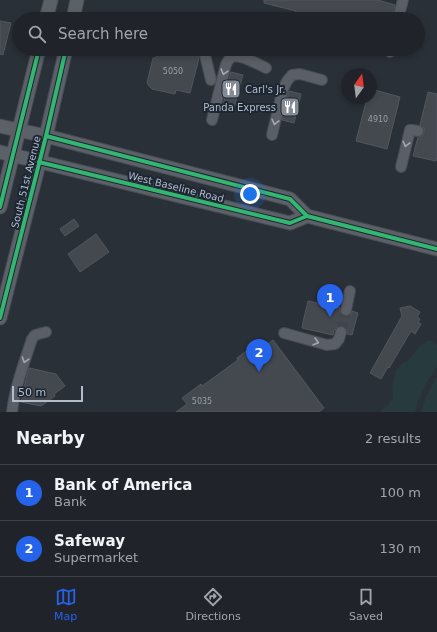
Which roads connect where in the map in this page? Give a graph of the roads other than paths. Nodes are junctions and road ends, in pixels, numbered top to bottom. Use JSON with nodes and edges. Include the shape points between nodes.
{"nodes":[{"id":1,"x":51,"y":0,"type":"edge"},
{"id":2,"x":77,"y":0,"type":"edge"},
{"id":3,"x":403,"y":0,"type":"edge"},
{"id":4,"x":48,"y":12,"type":"edge"},
{"id":5,"x":74,"y":12,"type":"edge"},
{"id":6,"x":400,"y":12,"type":"edge"},
{"id":7,"x":37,"y":56,"type":"edge"},
{"id":8,"x":64,"y":56,"type":"edge"},
{"id":9,"x":205,"y":56,"type":"edge"},
{"id":10,"x":266,"y":68,"type":"dead end"},
{"id":11,"x":211,"y":80,"type":"dead end"},
{"id":12,"x":322,"y":80,"type":"dead end"},
{"id":13,"x":212,"y":120,"type":"dead end"},
{"id":14,"x":0,"y":126,"type":"edge"},
{"id":15,"x":19,"y":130,"type":"junction"},
{"id":16,"x":418,"y":131,"type":"dead end"},
{"id":17,"x":272,"y":135,"type":"dead end"},
{"id":18,"x":46,"y":136,"type":"junction"},
{"id":19,"x":0,"y":152,"type":"edge"},
{"id":20,"x":13,"y":155,"type":"junction"},
{"id":21,"x":39,"y":162,"type":"junction"},
{"id":22,"x":401,"y":167,"type":"dead end"},
{"id":23,"x":0,"y":207,"type":"edge"},
{"id":24,"x":307,"y":216,"type":"junction"},
{"id":25,"x":437,"y":249,"type":"edge"},
{"id":26,"x":350,"y":292,"type":"dead end"},
{"id":27,"x":346,"y":310,"type":"tunnel mouth"},
{"id":28,"x":0,"y":318,"type":"edge"},
{"id":29,"x":46,"y":332,"type":"dead end"},
{"id":30,"x":341,"y":332,"type":"tunnel mouth"},
{"id":31,"x":284,"y":333,"type":"dead end"},
{"id":32,"x":12,"y":412,"type":"edge"}],
"edges":[{"from":1,"to":4,"type":"main road"},
{"from":2,"to":5,"type":"main road"},
{"from":3,"to":6,"type":"lane"},
{"from":7,"to":15,"type":"main road","name":"South 51st Avenue"},
{"from":8,"to":18,"type":"main road","name":"South 51st Avenue"},
{"from":9,"to":11,"type":"lane"},
{"from":10,"to":13,"type":"lane","one_way":true,"via":[[239,56],[232,57],[225,68]]},
{"from":12,"to":17,"type":"lane","one_way":true,"via":[[300,74],[292,75],[283,89]]},
{"from":14,"to":15,"type":"main road","name":"West Baseline Road"},
{"from":15,"to":18,"type":"main road","name":"West Baseline Road"},
{"from":15,"to":20,"type":"main road","name":"South 51st Avenue"},
{"from":16,"to":22,"type":"lane","one_way":true,"via":[[409,132]]},
{"from":18,"to":21,"type":"main road","name":"South 51st Avenue"},
{"from":18,"to":24,"type":"main road","name":"West Baseline Road","via":[[290,199]]},
{"from":19,"to":20,"type":"main road","name":"West Baseline Road"},
{"from":20,"to":21,"type":"main road","name":"West Baseline Road"},
{"from":20,"to":23,"type":"main road","name":"South 51st Avenue"},
{"from":21,"to":24,"type":"main road","name":"West Baseline Road","via":[[290,223]]},
{"from":21,"to":28,"type":"main road","name":"South 51st Avenue"},
{"from":24,"to":25,"type":"main road"},
{"from":26,"to":27,"type":"lane"},
{"from":29,"to":32,"type":"lane","one_way":true,"via":[[35,335],[32,339]]},
{"from":31,"to":30,"type":"lane","one_way":true,"via":[[327,345],[335,344]]}]}
